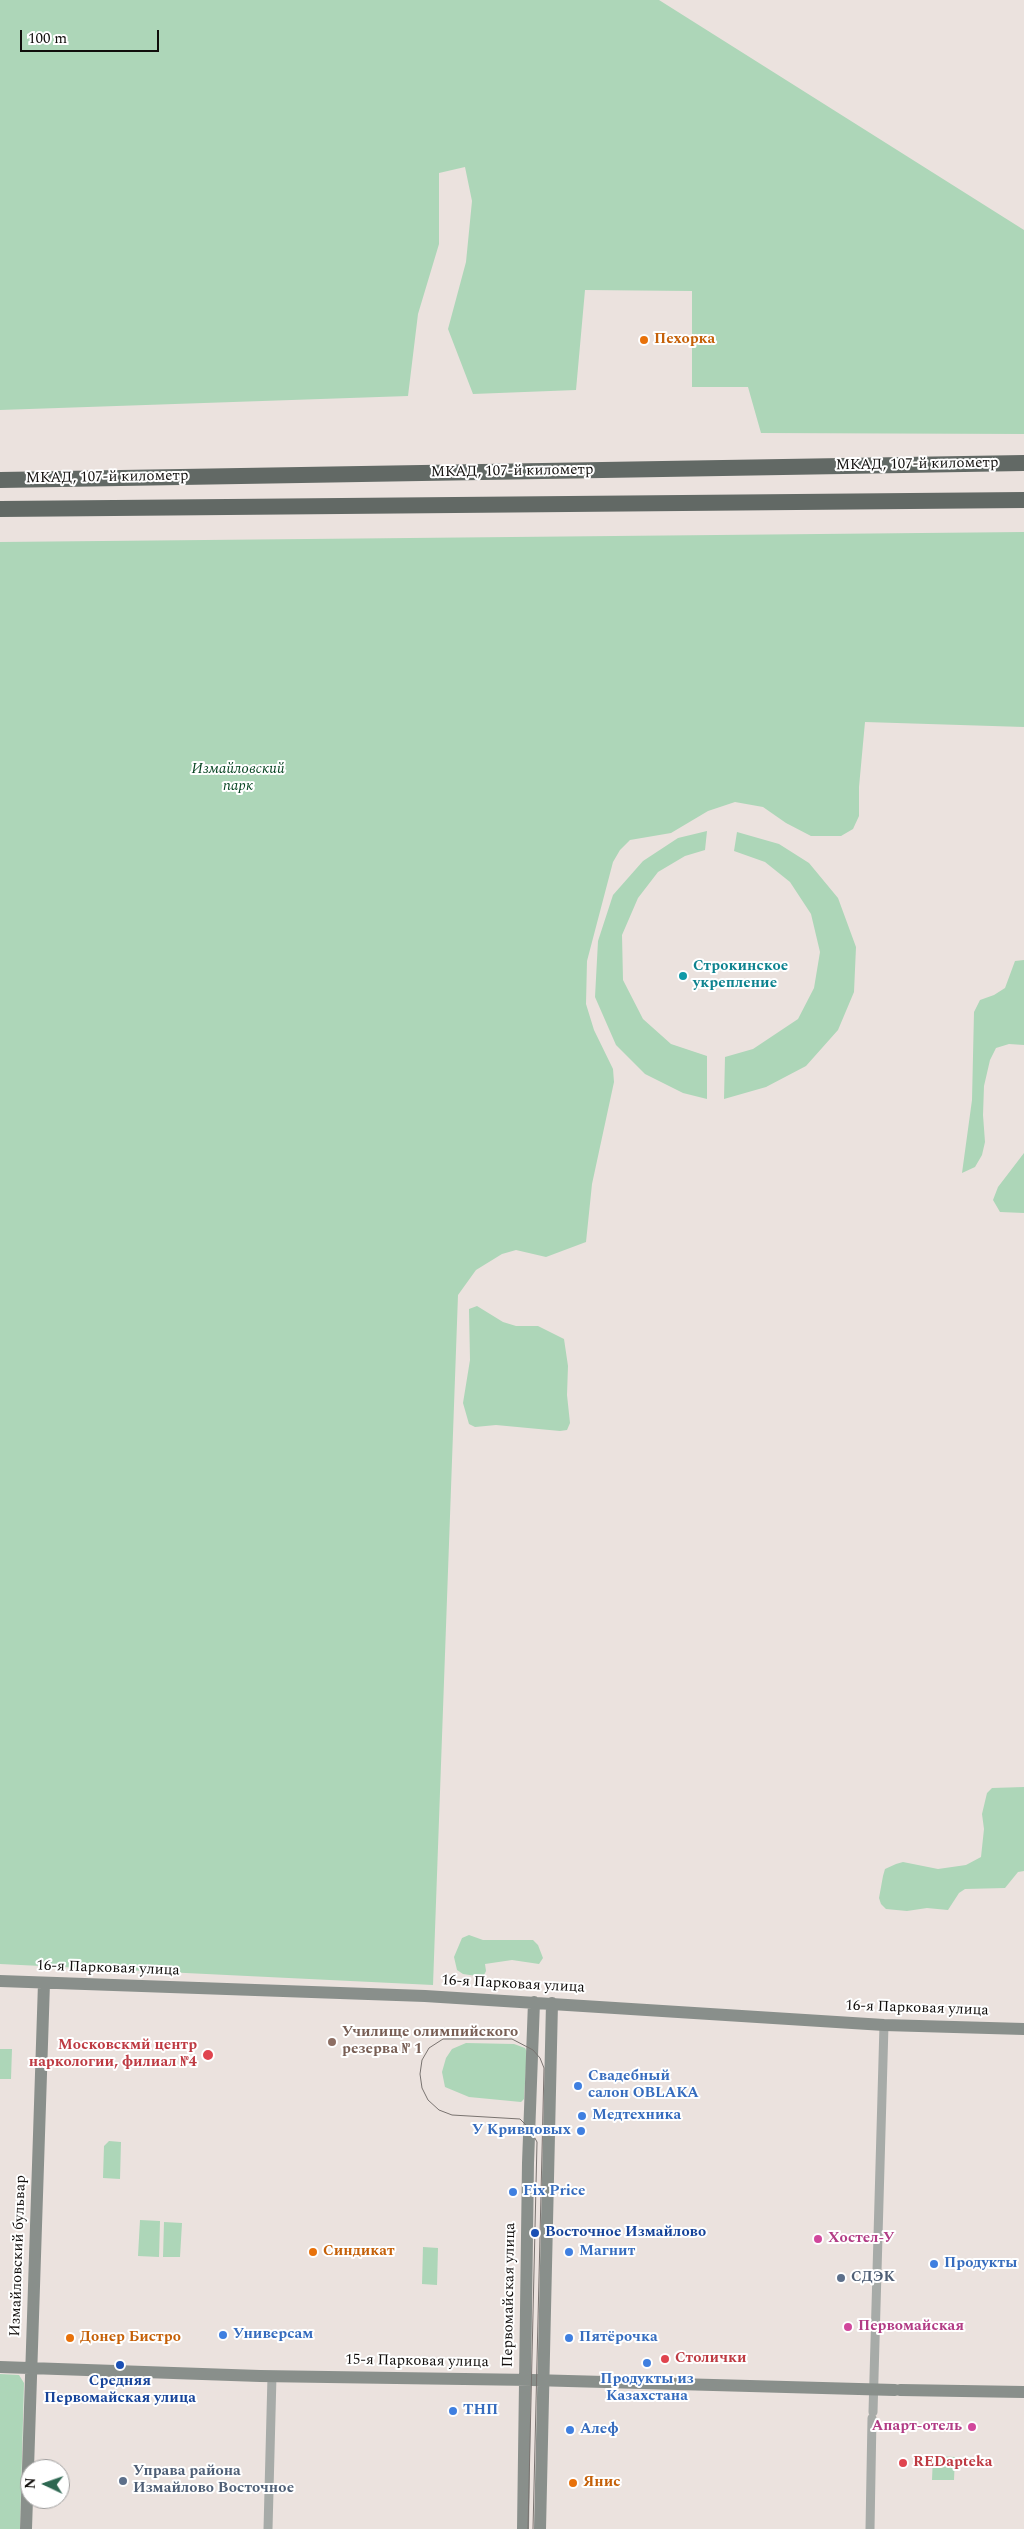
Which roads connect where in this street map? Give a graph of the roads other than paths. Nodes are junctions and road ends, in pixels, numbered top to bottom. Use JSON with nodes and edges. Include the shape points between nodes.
{"nodes":[{"id":1,"x":1024,"y":463,"type":"edge"},
{"id":2,"x":0,"y":480,"type":"edge"},
{"id":3,"x":1024,"y":500,"type":"edge"},
{"id":4,"x":0,"y":510,"type":"edge"},
{"id":5,"x":0,"y":1981,"type":"edge"},
{"id":6,"x":44,"y":1983,"type":"junction"},
{"id":7,"x":534,"y":2002,"type":"junction"},
{"id":8,"x":552,"y":2003,"type":"junction"},
{"id":9,"x":884,"y":2026,"type":"junction"},
{"id":10,"x":1024,"y":2029,"type":"edge"},
{"id":11,"x":0,"y":2367,"type":"edge"},
{"id":12,"x":31,"y":2368,"type":"junction"},
{"id":13,"x":272,"y":2376,"type":"junction"},
{"id":14,"x":524,"y":2380,"type":"junction"},
{"id":15,"x":544,"y":2380,"type":"junction"},
{"id":16,"x":873,"y":2390,"type":"junction"},
{"id":17,"x":1024,"y":2392,"type":"edge"},
{"id":18,"x":26,"y":2529,"type":"edge"},
{"id":19,"x":268,"y":2529,"type":"edge"},
{"id":20,"x":523,"y":2529,"type":"edge"},
{"id":21,"x":540,"y":2529,"type":"edge"},
{"id":22,"x":870,"y":2529,"type":"edge"}],
"edges":[{"from":1,"to":2,"type":"highway","name":"МКАД, 107-й километр"},
{"from":3,"to":4,"type":"highway","name":"МКАД, 107-й километр"},
{"from":5,"to":6,"type":"main road","name":"16-я Парковая улица"},
{"from":6,"to":7,"type":"main road","name":"16-я Парковая улица","via":[[345,1992]]},
{"from":6,"to":12,"type":"main road","name":"Измайловский бульвар"},
{"from":7,"to":8,"type":"main road","name":"16-я Парковая улица"},
{"from":7,"to":14,"type":"main road","name":"Первомайская улица"},
{"from":8,"to":9,"type":"main road","name":"16-я Парковая улица"},
{"from":8,"to":15,"type":"main road"},
{"from":9,"to":10,"type":"main road","name":"16-я Парковая улица"},
{"from":9,"to":16,"type":"street"},
{"from":11,"to":12,"type":"main road","name":"15-я Парковая улица"},
{"from":12,"to":13,"type":"main road","name":"15-я Парковая улица"},
{"from":12,"to":18,"type":"main road","name":"Измайловский бульвар"},
{"from":13,"to":14,"type":"main road","name":"15-я Парковая улица"},
{"from":13,"to":19,"type":"street"},
{"from":14,"to":15,"type":"main road","name":"15-я Парковая улица"},
{"from":14,"to":20,"type":"main road","name":"Первомайская улица"},
{"from":15,"to":16,"type":"main road","name":"15-я Парковая улица"},
{"from":15,"to":21,"type":"main road"},
{"from":16,"to":17,"type":"main road","name":"15-я Парковая улица"},
{"from":16,"to":22,"type":"street"}]}
